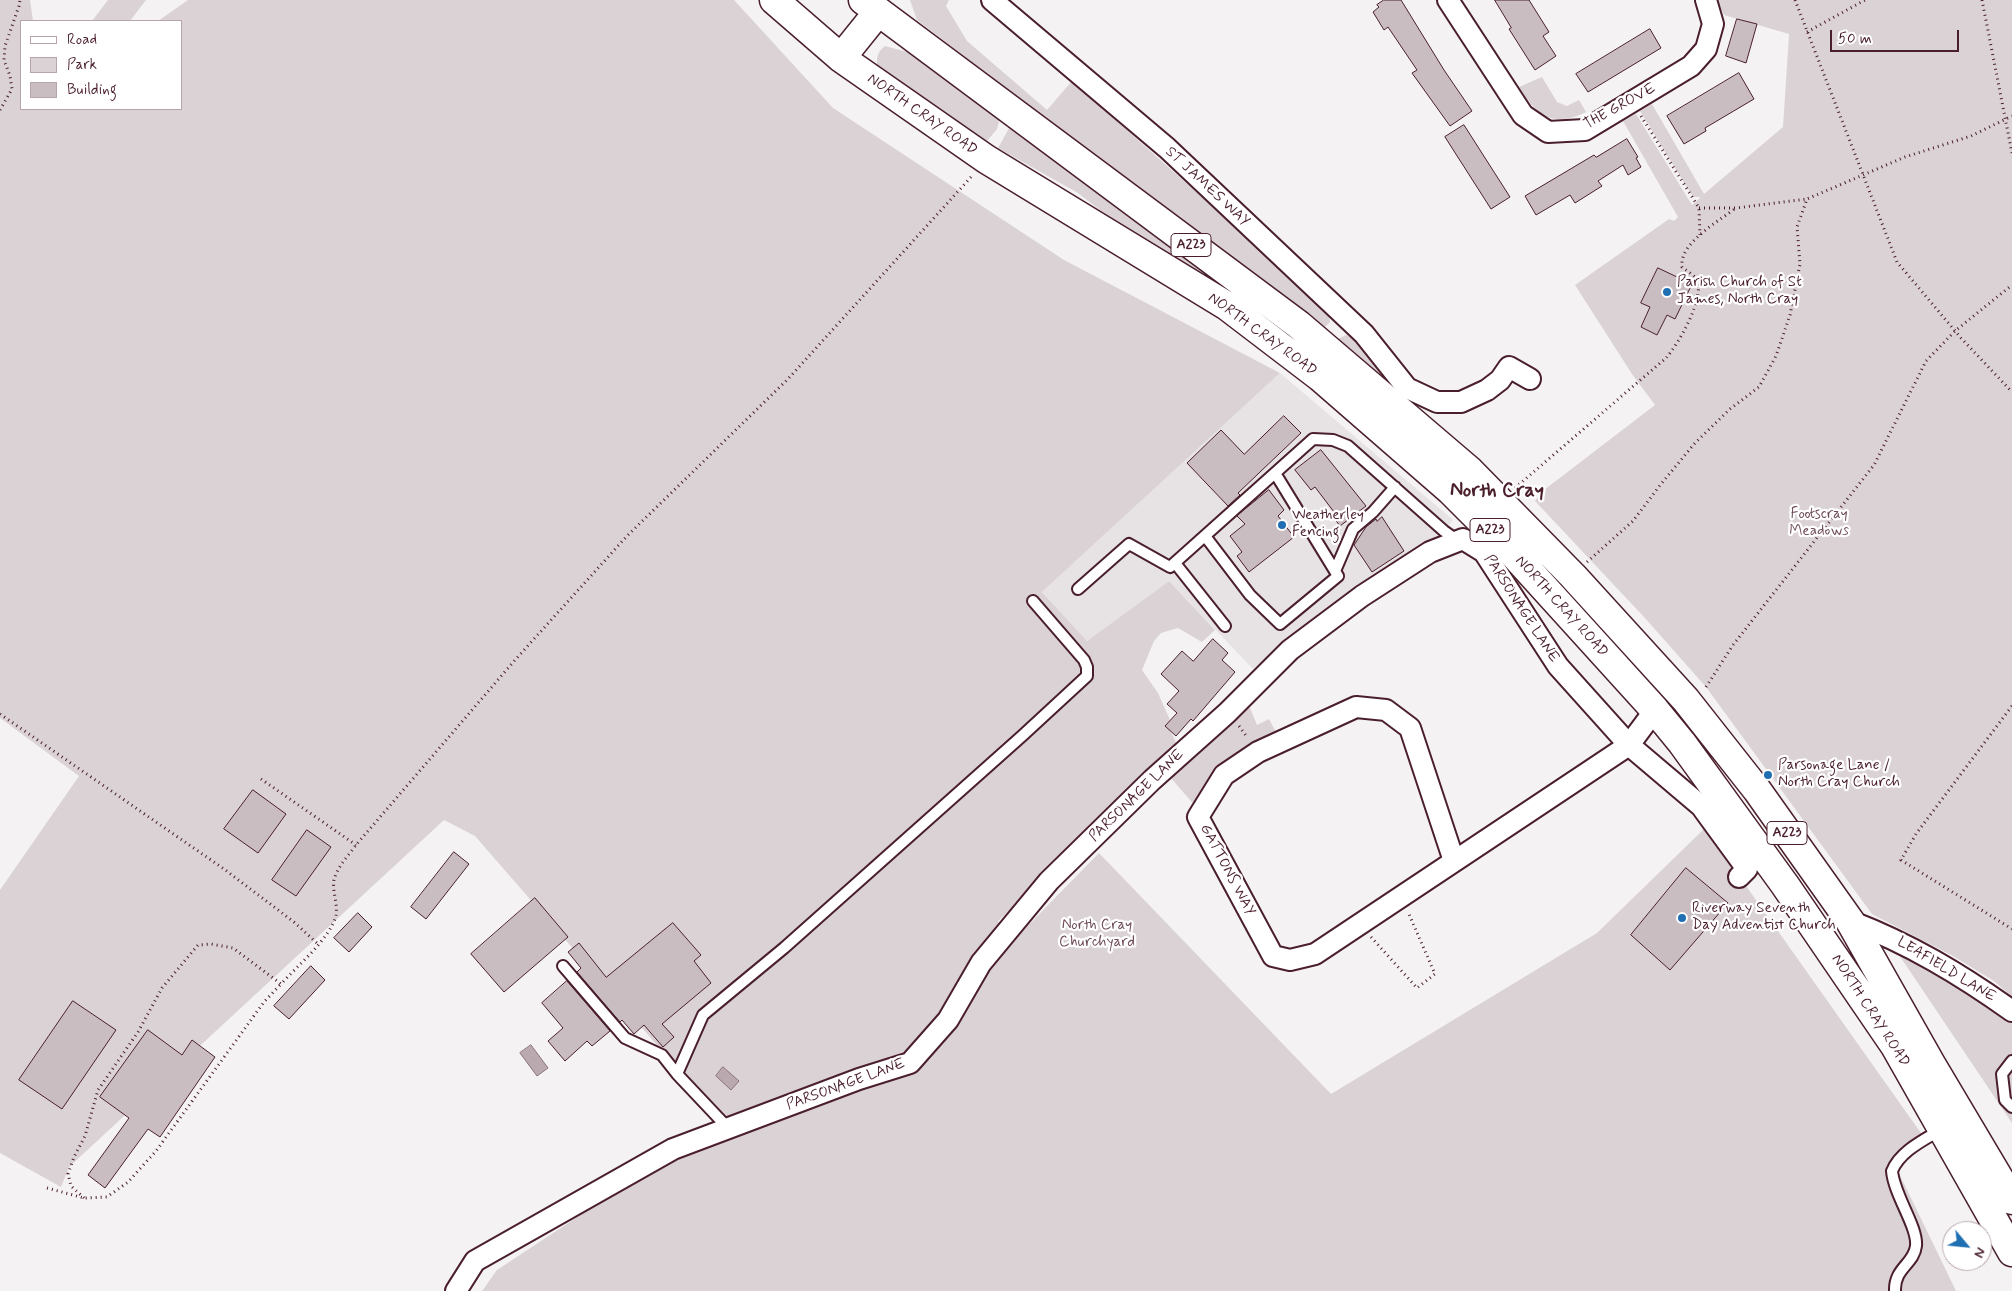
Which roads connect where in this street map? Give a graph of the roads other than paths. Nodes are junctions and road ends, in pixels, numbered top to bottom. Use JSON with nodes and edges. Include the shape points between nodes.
{"nodes":[{"id":1,"x":774,"y":0,"type":"edge"},
{"id":2,"x":992,"y":0,"type":"edge"},
{"id":3,"x":1448,"y":0,"type":"edge"},
{"id":4,"x":1706,"y":0,"type":"edge"},
{"id":5,"x":876,"y":4,"type":"edge"},
{"id":6,"x":841,"y":58,"type":"junction"},
{"id":7,"x":1530,"y":379,"type":"dead end"},
{"id":8,"x":1275,"y":473,"type":"junction"},
{"id":9,"x":1395,"y":487,"type":"junction"},
{"id":10,"x":1205,"y":536,"type":"junction"},
{"id":11,"x":1459,"y":542,"type":"junction"},
{"id":12,"x":1174,"y":563,"type":"junction"},
{"id":13,"x":1335,"y":571,"type":"junction"},
{"id":14,"x":1078,"y":589,"type":"dead end"},
{"id":15,"x":1033,"y":601,"type":"dead end"},
{"id":16,"x":1225,"y":626,"type":"dead end"},
{"id":17,"x":1655,"y":710,"type":"junction"},
{"id":18,"x":1628,"y":745,"type":"junction"},
{"id":19,"x":1454,"y":861,"type":"junction"},
{"id":20,"x":1739,"y":877,"type":"dead end"},
{"id":21,"x":1850,"y":921,"type":"junction"},
{"id":22,"x":563,"y":966,"type":"dead end"},
{"id":23,"x":2012,"y":1011,"type":"edge"},
{"id":24,"x":2012,"y":1061,"type":"edge"},
{"id":25,"x":677,"y":1074,"type":"junction"},
{"id":26,"x":2012,"y":1107,"type":"edge"},
{"id":27,"x":728,"y":1128,"type":"junction"},
{"id":28,"x":1942,"y":1129,"type":"junction"},
{"id":29,"x":2012,"y":1200,"type":"edge"},
{"id":30,"x":2012,"y":1252,"type":"edge"},
{"id":31,"x":456,"y":1291,"type":"edge"},
{"id":32,"x":1895,"y":1291,"type":"edge"}],
"edges":[{"from":1,"to":6,"type":"main road","name":"NORTH CRAY ROAD","number":"A223"},
{"from":2,"to":7,"type":"street","name":"ST JAMES WAY","via":[[1174,155],[1364,334],[1407,388],[1437,402],[1461,402],[1500,380],[1512,360]]},
{"from":3,"to":4,"type":"street","name":"THE GROVE","via":[[1523,115],[1548,132],[1585,130],[1691,66],[1706,49],[1714,24]]},
{"from":5,"to":6,"type":"main road","name":"NORTH CRAY ROAD","number":"A223"},
{"from":5,"to":21,"type":"main road","name":"NORTH CRAY ROAD","number":"A223","via":[[1299,325],[1470,471],[1573,576],[1686,700],[1756,790]]},
{"from":6,"to":17,"type":"main road","name":"NORTH CRAY ROAD","number":"A223","via":[[986,160],[1227,306],[1320,377],[1451,490]]},
{"from":8,"to":9,"type":"lane","via":[[1313,439],[1333,440],[1348,446]]},
{"from":8,"to":10,"type":"lane"},
{"from":8,"to":13,"type":"lane"},
{"from":9,"to":11,"type":"lane"},
{"from":9,"to":13,"type":"lane","via":[[1353,529]]},
{"from":10,"to":12,"type":"lane"},
{"from":10,"to":13,"type":"lane","via":[[1250,595],[1280,624],[1338,576]]},
{"from":11,"to":18,"type":"street","name":"PARSONAGE LANE","via":[[1463,539],[1484,552],[1558,666]]},
{"from":11,"to":27,"type":"street","name":"PARSONAGE LANE","via":[[1430,552],[1362,596],[1290,650],[1227,713],[1152,780],[1050,881],[981,963],[948,1020],[910,1063]]},
{"from":12,"to":14,"type":"lane","via":[[1170,568],[1128,544]]},
{"from":12,"to":16,"type":"lane"},
{"from":15,"to":25,"type":"lane","via":[[1084,660],[1087,676],[784,948],[703,1015]]},
{"from":17,"to":18,"type":"street","name":"GATTONS WAY"},
{"from":17,"to":28,"type":"main road","name":"NORTH CRAY ROAD","number":"A223","via":[[1785,884],[1895,1046]]},
{"from":18,"to":19,"type":"street","name":"GATTONS WAY"},
{"from":18,"to":20,"type":"street","name":"PARSONAGE LANE","via":[[1701,806],[1746,868]]},
{"from":19,"to":19,"type":"street","name":"GATTONS WAY","via":[[1315,954],[1290,960],[1273,956],[1198,817],[1224,775],[1258,752],[1356,707],[1386,710],[1410,728]]},
{"from":21,"to":23,"type":"street","name":"LEAFIELD LANE","via":[[1925,954]]},
{"from":21,"to":29,"type":"main road","name":"NORTH CRAY ROAD","number":"A223"},
{"from":22,"to":25,"type":"lane","via":[[625,1038],[662,1055]]},
{"from":24,"to":26,"type":"lane","via":[[2002,1074],[2005,1100]]},
{"from":25,"to":27,"type":"lane"},
{"from":27,"to":31,"type":"street","name":"PARSONAGE LANE","via":[[673,1149],[475,1261]]},
{"from":28,"to":30,"type":"main road","name":"NORTH CRAY ROAD","number":"A223"},
{"from":28,"to":32,"type":"lane","via":[[1899,1159],[1892,1171],[1896,1193],[1916,1242],[1916,1248],[1895,1280]]}]}
